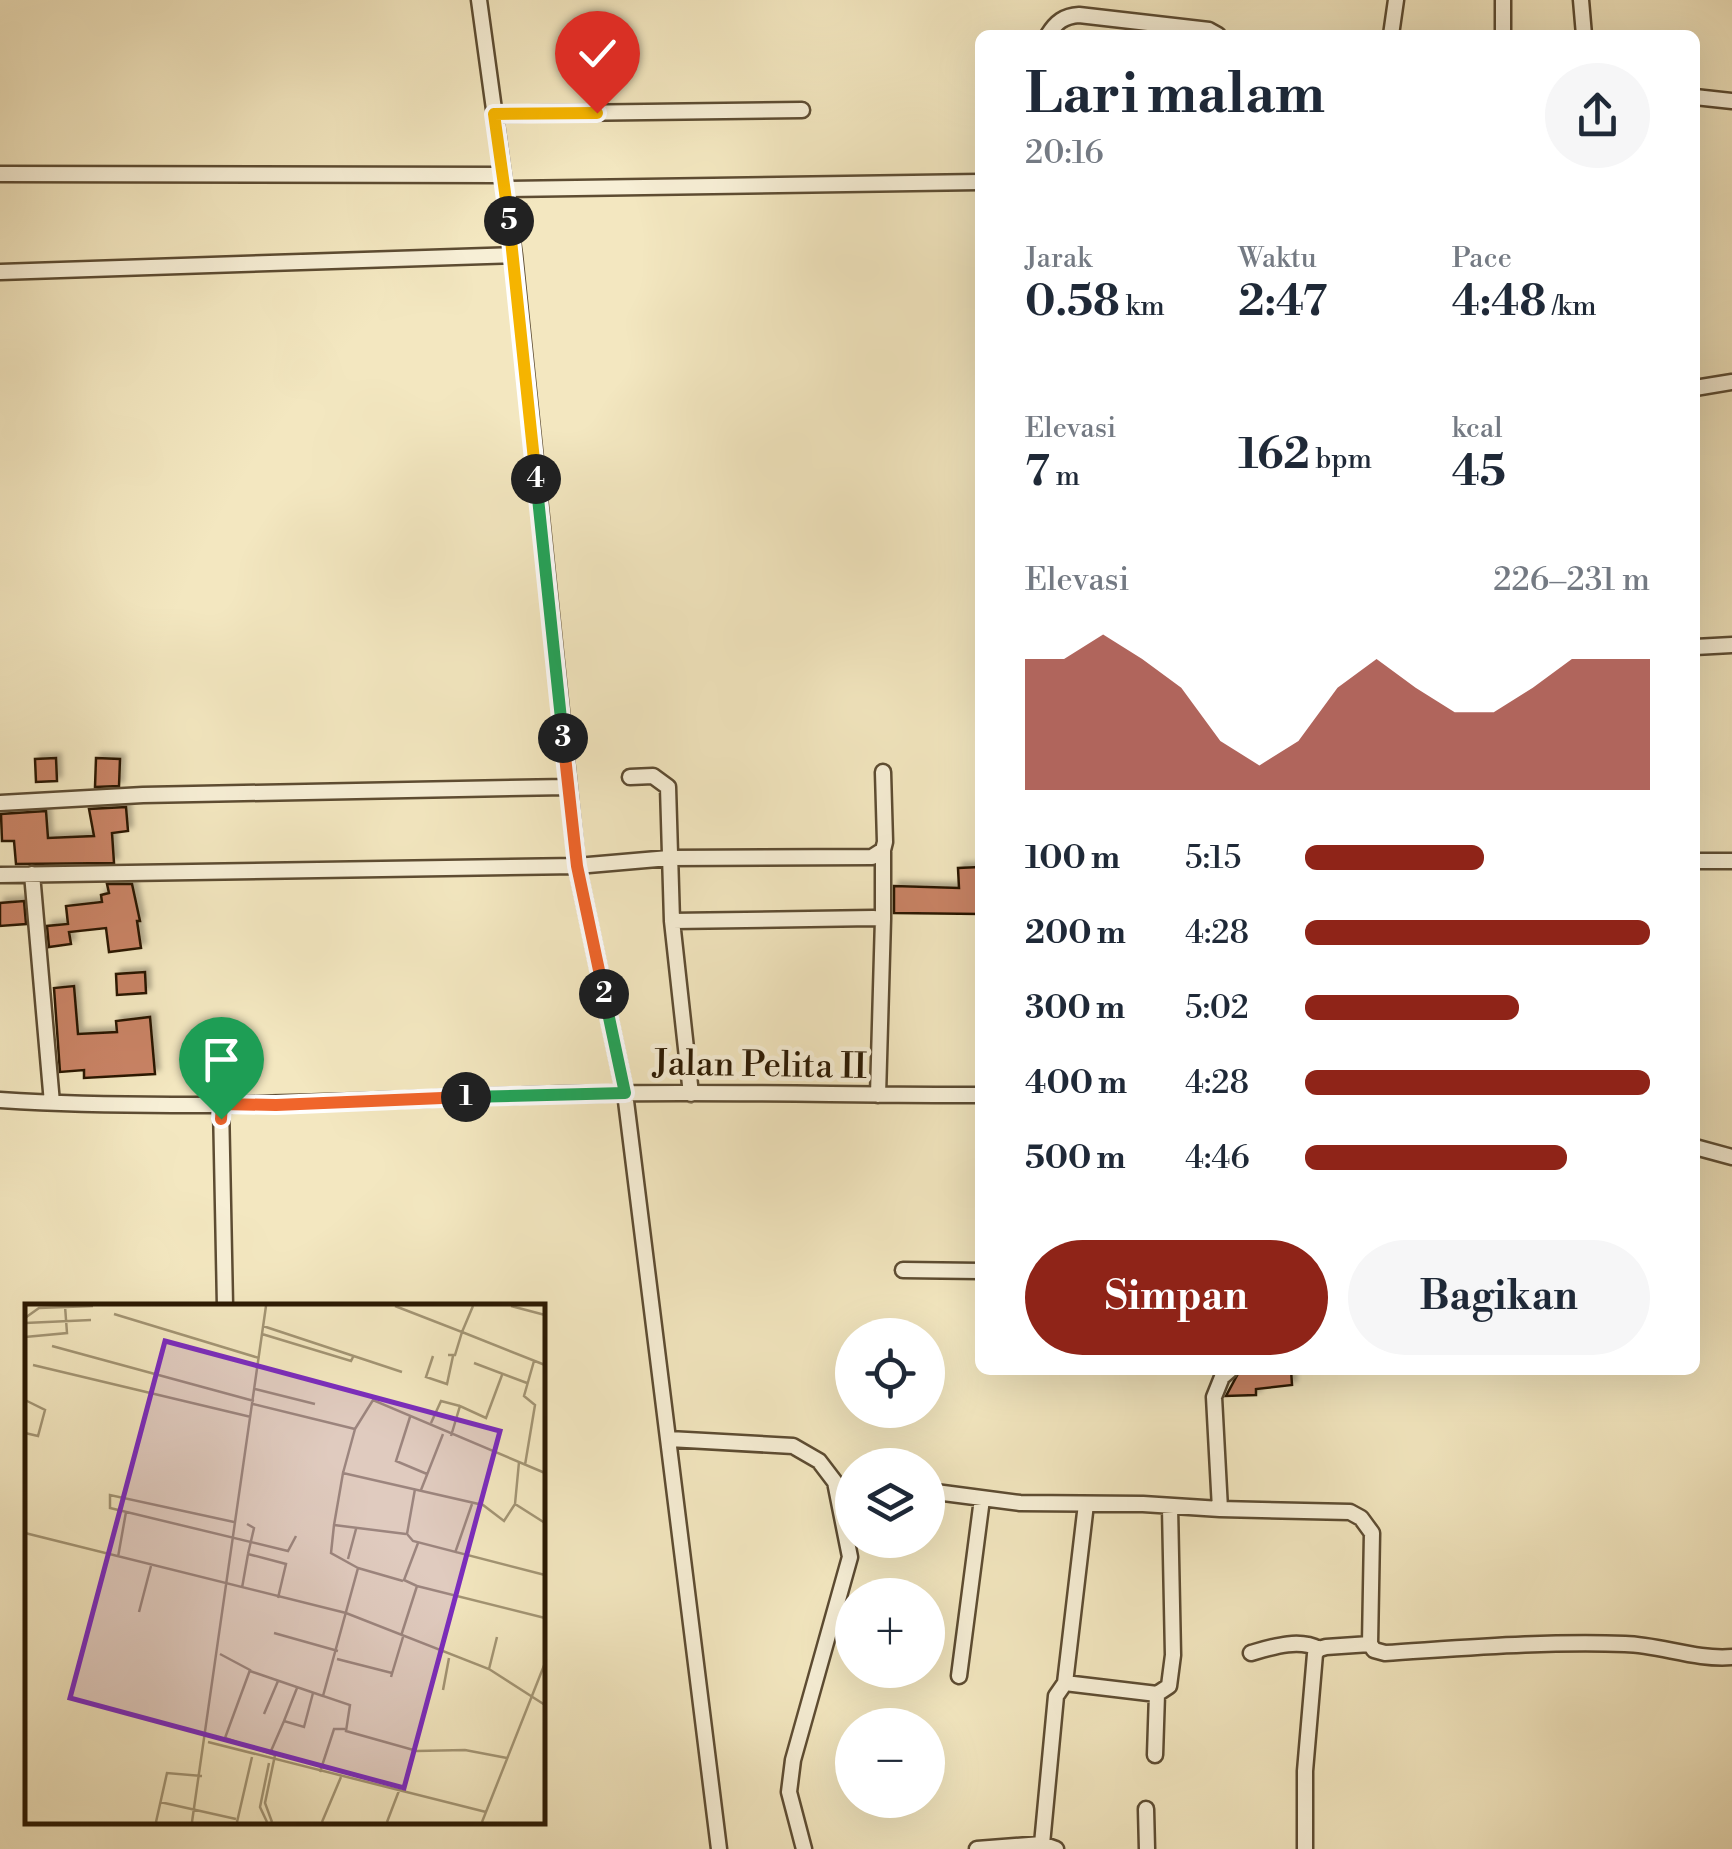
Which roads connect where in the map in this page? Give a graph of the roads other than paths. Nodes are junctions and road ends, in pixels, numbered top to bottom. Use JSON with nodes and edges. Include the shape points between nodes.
{"nodes":[{"id":1,"x":479,"y":0,"type":"edge"},
{"id":2,"x":1396,"y":0,"type":"edge"},
{"id":3,"x":1503,"y":0,"type":"edge"},
{"id":4,"x":1582,"y":0,"type":"edge"},
{"id":5,"x":1053,"y":30,"type":"edge"},
{"id":6,"x":1209,"y":30,"type":"edge"},
{"id":7,"x":1392,"y":30,"type":"edge"},
{"id":8,"x":1503,"y":30,"type":"edge"},
{"id":9,"x":1584,"y":30,"type":"edge"},
{"id":10,"x":1700,"y":98,"type":"edge"},
{"id":11,"x":1732,"y":101,"type":"edge"},
{"id":12,"x":802,"y":110,"type":"dead end"},
{"id":13,"x":494,"y":114,"type":"junction"},
{"id":14,"x":0,"y":174,"type":"edge"},
{"id":15,"x":504,"y":182,"type":"junction"},
{"id":16,"x":975,"y":182,"type":"edge"},
{"id":17,"x":514,"y":255,"type":"junction"},
{"id":18,"x":0,"y":272,"type":"edge"},
{"id":19,"x":1732,"y":382,"type":"edge"},
{"id":20,"x":1700,"y":387,"type":"edge"},
{"id":21,"x":1732,"y":645,"type":"edge"},
{"id":22,"x":1700,"y":647,"type":"edge"},
{"id":23,"x":883,"y":772,"type":"dead end"},
{"id":24,"x":630,"y":777,"type":"dead end"},
{"id":25,"x":568,"y":787,"type":"junction"},
{"id":26,"x":0,"y":802,"type":"edge"},
{"id":27,"x":883,"y":850,"type":"junction"},
{"id":28,"x":669,"y":858,"type":"junction"},
{"id":29,"x":1700,"y":861,"type":"edge"},
{"id":30,"x":1732,"y":861,"type":"edge"},
{"id":31,"x":577,"y":866,"type":"junction"},
{"id":32,"x":32,"y":874,"type":"junction"},
{"id":33,"x":0,"y":875,"type":"edge"},
{"id":34,"x":883,"y":919,"type":"junction"},
{"id":35,"x":672,"y":921,"type":"junction"},
{"id":36,"x":625,"y":1093,"type":"junction"},
{"id":37,"x":691,"y":1094,"type":"junction"},
{"id":38,"x":975,"y":1094,"type":"edge"},
{"id":39,"x":878,"y":1095,"type":"junction"},
{"id":40,"x":0,"y":1100,"type":"edge"},
{"id":41,"x":52,"y":1103,"type":"junction"},
{"id":42,"x":222,"y":1104,"type":"junction"},
{"id":43,"x":1700,"y":1148,"type":"edge"},
{"id":44,"x":1732,"y":1157,"type":"edge"},
{"id":45,"x":903,"y":1270,"type":"dead end"},
{"id":46,"x":975,"y":1271,"type":"edge"},
{"id":47,"x":225,"y":1304,"type":"edge"},
{"id":48,"x":1225,"y":1375,"type":"edge"},
{"id":49,"x":670,"y":1444,"type":"junction"},
{"id":50,"x":835,"y":1482,"type":"edge"},
{"id":51,"x":945,"y":1494,"type":"edge"},
{"id":52,"x":982,"y":1499,"type":"junction"},
{"id":53,"x":1086,"y":1504,"type":"junction"},
{"id":54,"x":1170,"y":1507,"type":"junction"},
{"id":55,"x":1220,"y":1509,"type":"junction"},
{"id":56,"x":850,"y":1558,"type":"edge"},
{"id":57,"x":1370,"y":1644,"type":"junction"},
{"id":58,"x":1319,"y":1649,"type":"junction"},
{"id":59,"x":1250,"y":1652,"type":"dead end"},
{"id":60,"x":1732,"y":1657,"type":"edge"},
{"id":61,"x":959,"y":1676,"type":"dead end"},
{"id":62,"x":1064,"y":1683,"type":"junction"},
{"id":63,"x":1157,"y":1694,"type":"junction"},
{"id":64,"x":1156,"y":1754,"type":"dead end"},
{"id":65,"x":1146,"y":1809,"type":"dead end"},
{"id":66,"x":1049,"y":1846,"type":"edge"},
{"id":67,"x":720,"y":1849,"type":"edge"},
{"id":68,"x":804,"y":1849,"type":"edge"},
{"id":69,"x":977,"y":1849,"type":"edge"},
{"id":70,"x":1147,"y":1849,"type":"edge"},
{"id":71,"x":1305,"y":1849,"type":"edge"}],
"edges":[{"from":1,"to":13,"type":"street"},
{"from":2,"to":7,"type":"street"},
{"from":3,"to":8,"type":"street"},
{"from":4,"to":9,"type":"street"},
{"from":5,"to":6,"type":"street","via":[[1067,16],[1079,15]]},
{"from":10,"to":11,"type":"street"},
{"from":12,"to":13,"type":"street"},
{"from":13,"to":15,"type":"street"},
{"from":14,"to":15,"type":"street"},
{"from":15,"to":16,"type":"street"},
{"from":15,"to":17,"type":"street"},
{"from":17,"to":18,"type":"street"},
{"from":17,"to":25,"type":"street"},
{"from":19,"to":20,"type":"street"},
{"from":21,"to":22,"type":"street"},
{"from":23,"to":27,"type":"street"},
{"from":24,"to":28,"type":"street","via":[[653,776],[668,787]]},
{"from":25,"to":26,"type":"street"},
{"from":25,"to":31,"type":"street"},
{"from":27,"to":28,"type":"street","via":[[862,858]]},
{"from":27,"to":34,"type":"street"},
{"from":28,"to":31,"type":"street"},
{"from":28,"to":35,"type":"street"},
{"from":29,"to":30,"type":"street"},
{"from":31,"to":32,"type":"street"},
{"from":31,"to":36,"type":"street"},
{"from":32,"to":33,"type":"street"},
{"from":32,"to":41,"type":"street"},
{"from":34,"to":35,"type":"street"},
{"from":34,"to":39,"type":"street"},
{"from":35,"to":37,"type":"street"},
{"from":36,"to":37,"type":"street","name":"Jalan Pelita II"},
{"from":36,"to":42,"type":"street","name":"Jalan Pelita II"},
{"from":36,"to":49,"type":"street"},
{"from":37,"to":39,"type":"street","name":"Jalan Pelita II"},
{"from":38,"to":39,"type":"street","name":"Jalan Pelita II"},
{"from":40,"to":41,"type":"street","name":"Jalan Pelita II"},
{"from":41,"to":42,"type":"street","name":"Jalan Pelita II"},
{"from":42,"to":47,"type":"street"},
{"from":43,"to":44,"type":"street"},
{"from":45,"to":46,"type":"street"},
{"from":48,"to":55,"type":"street","via":[[1214,1397]]},
{"from":49,"to":50,"type":"street","via":[[793,1446],[819,1461]]},
{"from":49,"to":67,"type":"street"},
{"from":51,"to":52,"type":"street"},
{"from":52,"to":53,"type":"street"},
{"from":52,"to":61,"type":"street"},
{"from":53,"to":54,"type":"street"},
{"from":53,"to":62,"type":"street"},
{"from":54,"to":55,"type":"street"},
{"from":54,"to":63,"type":"street","via":[[1173,1656],[1168,1686]]},
{"from":55,"to":57,"type":"street","via":[[1350,1512],[1362,1518],[1372,1533]]},
{"from":56,"to":68,"type":"street","via":[[793,1760],[790,1792]]},
{"from":57,"to":58,"type":"street"},
{"from":57,"to":60,"type":"street","via":[[1385,1652],[1632,1644]]},
{"from":58,"to":59,"type":"street","via":[[1297,1644]]},
{"from":58,"to":71,"type":"street"},
{"from":62,"to":63,"type":"street"},
{"from":62,"to":66,"type":"street","via":[[1054,1716]]},
{"from":63,"to":64,"type":"street"},
{"from":65,"to":70,"type":"street"},
{"from":66,"to":69,"type":"street"}]}
